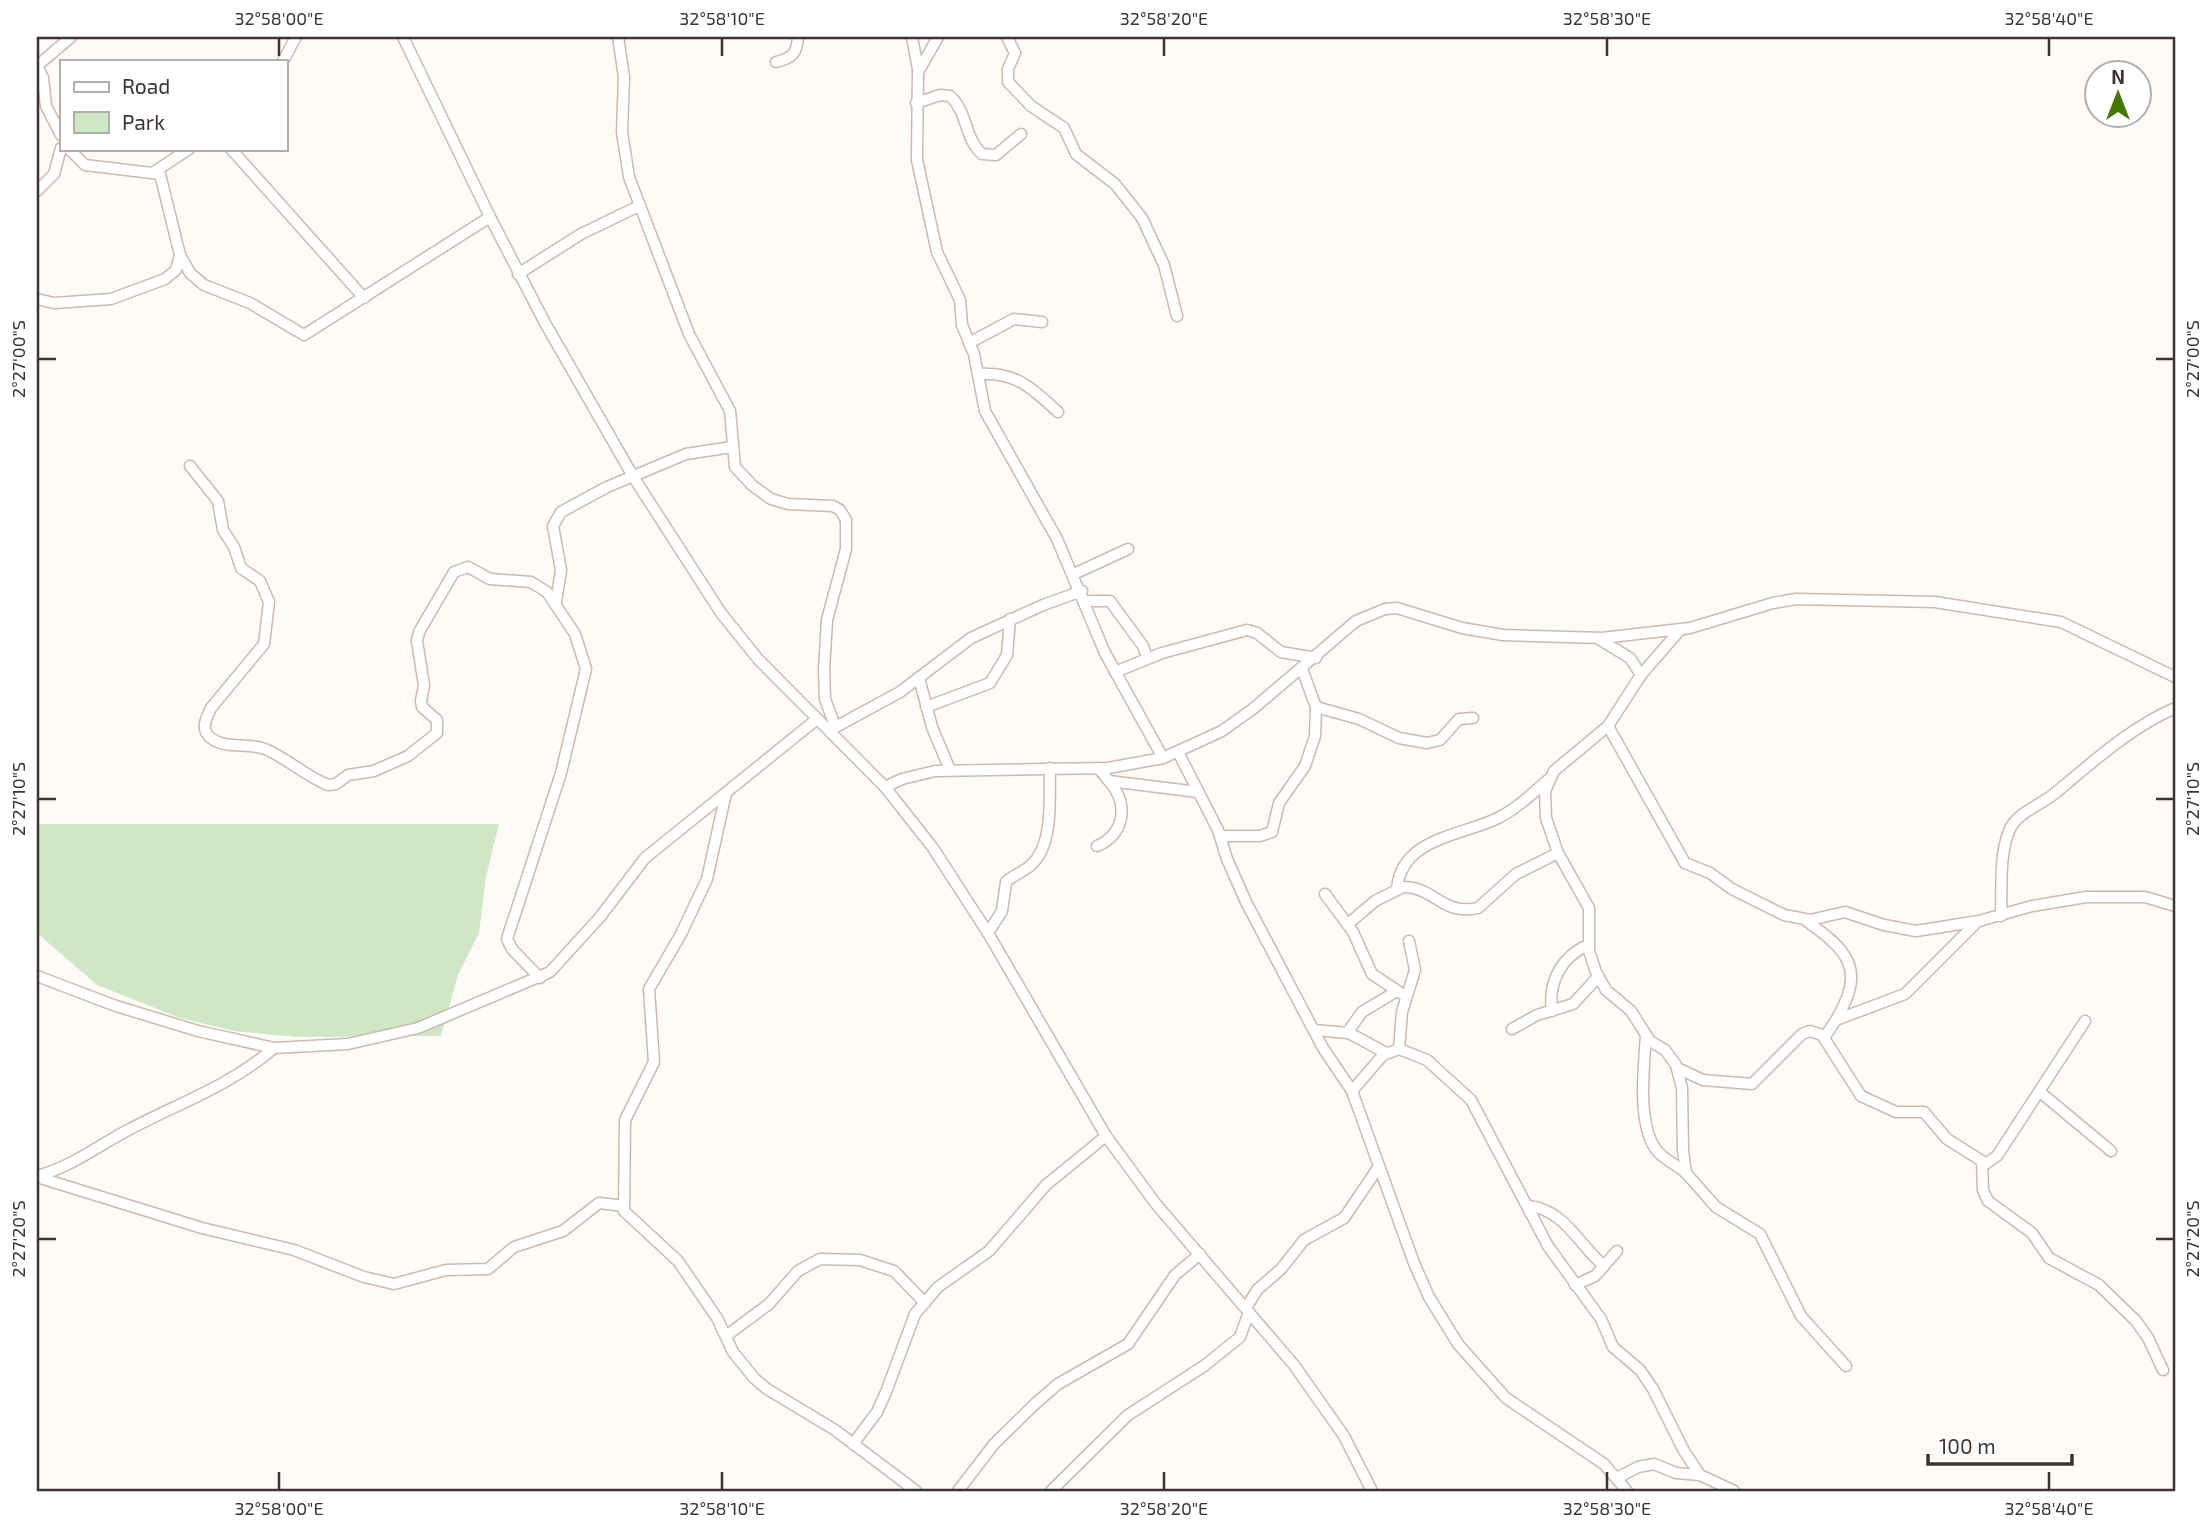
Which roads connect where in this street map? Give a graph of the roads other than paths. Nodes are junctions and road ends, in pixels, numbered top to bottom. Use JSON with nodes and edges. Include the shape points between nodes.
{"nodes":[{"id":1,"x":71,"y":37,"type":"edge"},
{"id":2,"x":296,"y":37,"type":"edge"},
{"id":3,"x":403,"y":37,"type":"edge"},
{"id":4,"x":618,"y":37,"type":"edge"},
{"id":5,"x":798,"y":37,"type":"edge"},
{"id":6,"x":912,"y":37,"type":"edge"},
{"id":7,"x":938,"y":37,"type":"edge"},
{"id":8,"x":1007,"y":37,"type":"edge"},
{"id":9,"x":284,"y":60,"type":"edge"},
{"id":10,"x":776,"y":62,"type":"dead end"},
{"id":11,"x":37,"y":66,"type":"edge"},
{"id":12,"x":918,"y":72,"type":"junction"},
{"id":13,"x":916,"y":103,"type":"junction"},
{"id":14,"x":60,"y":133,"type":"edge"},
{"id":15,"x":1021,"y":134,"type":"dead end"},
{"id":16,"x":60,"y":150,"type":"edge"},
{"id":17,"x":70,"y":150,"type":"edge"},
{"id":18,"x":187,"y":150,"type":"edge"},
{"id":19,"x":232,"y":150,"type":"edge"},
{"id":20,"x":154,"y":172,"type":"junction"},
{"id":21,"x":37,"y":191,"type":"edge"},
{"id":22,"x":639,"y":206,"type":"junction"},
{"id":23,"x":489,"y":217,"type":"junction"},
{"id":24,"x":180,"y":256,"type":"junction"},
{"id":25,"x":518,"y":274,"type":"junction"},
{"id":26,"x":364,"y":298,"type":"junction"},
{"id":27,"x":37,"y":299,"type":"edge"},
{"id":28,"x":1177,"y":316,"type":"dead end"},
{"id":29,"x":1042,"y":322,"type":"dead end"},
{"id":30,"x":969,"y":342,"type":"junction"},
{"id":31,"x":978,"y":374,"type":"junction"},
{"id":32,"x":1058,"y":412,"type":"dead end"},
{"id":33,"x":732,"y":447,"type":"junction"},
{"id":34,"x":190,"y":466,"type":"dead end"},
{"id":35,"x":634,"y":478,"type":"junction"},
{"id":36,"x":1129,"y":549,"type":"dead end"},
{"id":37,"x":1074,"y":574,"type":"junction"},
{"id":38,"x":558,"y":585,"type":"junction"},
{"id":39,"x":547,"y":592,"type":"junction"},
{"id":40,"x":1084,"y":596,"type":"junction"},
{"id":41,"x":556,"y":602,"type":"junction"},
{"id":42,"x":1010,"y":619,"type":"junction"},
{"id":43,"x":1681,"y":630,"type":"junction"},
{"id":44,"x":1596,"y":638,"type":"junction"},
{"id":45,"x":1147,"y":658,"type":"junction"},
{"id":46,"x":1316,"y":658,"type":"junction"},
{"id":47,"x":1302,"y":668,"type":"junction"},
{"id":48,"x":1115,"y":672,"type":"junction"},
{"id":49,"x":1641,"y":675,"type":"junction"},
{"id":50,"x":2175,"y":677,"type":"edge"},
{"id":51,"x":919,"y":678,"type":"junction"},
{"id":52,"x":926,"y":707,"type":"junction"},
{"id":53,"x":1316,"y":707,"type":"junction"},
{"id":54,"x":2175,"y":708,"type":"edge"},
{"id":55,"x":1473,"y":718,"type":"dead end"},
{"id":56,"x":817,"y":719,"type":"junction"},
{"id":57,"x":1608,"y":726,"type":"junction"},
{"id":58,"x":832,"y":729,"type":"junction"},
{"id":59,"x":1178,"y":752,"type":"junction"},
{"id":60,"x":1163,"y":758,"type":"junction"},
{"id":61,"x":1050,"y":768,"type":"junction"},
{"id":62,"x":1098,"y":768,"type":"junction"},
{"id":63,"x":950,"y":770,"type":"junction"},
{"id":64,"x":1548,"y":780,"type":"junction"},
{"id":65,"x":1109,"y":781,"type":"junction"},
{"id":66,"x":885,"y":787,"type":"junction"},
{"id":67,"x":1198,"y":792,"type":"junction"},
{"id":68,"x":726,"y":793,"type":"junction"},
{"id":69,"x":1221,"y":836,"type":"junction"},
{"id":70,"x":1097,"y":846,"type":"dead end"},
{"id":71,"x":1558,"y":853,"type":"junction"},
{"id":72,"x":1397,"y":889,"type":"junction"},
{"id":73,"x":1325,"y":894,"type":"dead end"},
{"id":74,"x":2175,"y":906,"type":"edge"},
{"id":75,"x":2001,"y":916,"type":"junction"},
{"id":76,"x":1805,"y":920,"type":"junction"},
{"id":77,"x":1979,"y":921,"type":"junction"},
{"id":78,"x":1348,"y":923,"type":"junction"},
{"id":79,"x":988,"y":933,"type":"junction"},
{"id":80,"x":1409,"y":941,"type":"dead end"},
{"id":81,"x":1588,"y":945,"type":"junction"},
{"id":82,"x":37,"y":976,"type":"edge"},
{"id":83,"x":1598,"y":977,"type":"junction"},
{"id":84,"x":540,"y":978,"type":"junction"},
{"id":85,"x":1401,"y":994,"type":"junction"},
{"id":86,"x":1552,"y":1011,"type":"junction"},
{"id":87,"x":1836,"y":1020,"type":"junction"},
{"id":88,"x":2085,"y":1021,"type":"dead end"},
{"id":89,"x":1314,"y":1030,"type":"junction"},
{"id":90,"x":1512,"y":1030,"type":"dead end"},
{"id":91,"x":1347,"y":1033,"type":"junction"},
{"id":92,"x":1646,"y":1035,"type":"junction"},
{"id":93,"x":1824,"y":1038,"type":"junction"},
{"id":94,"x":274,"y":1048,"type":"junction"},
{"id":95,"x":1399,"y":1049,"type":"junction"},
{"id":96,"x":1386,"y":1053,"type":"junction"},
{"id":97,"x":1677,"y":1068,"type":"junction"},
{"id":98,"x":1352,"y":1091,"type":"junction"},
{"id":99,"x":2040,"y":1092,"type":"junction"},
{"id":100,"x":1106,"y":1136,"type":"junction"},
{"id":101,"x":2111,"y":1151,"type":"dead end"},
{"id":102,"x":1984,"y":1165,"type":"junction"},
{"id":103,"x":1378,"y":1168,"type":"junction"},
{"id":104,"x":1686,"y":1173,"type":"junction"},
{"id":105,"x":37,"y":1177,"type":"edge"},
{"id":106,"x":624,"y":1206,"type":"junction"},
{"id":107,"x":1529,"y":1206,"type":"junction"},
{"id":108,"x":1617,"y":1251,"type":"dead end"},
{"id":109,"x":1199,"y":1254,"type":"junction"},
{"id":110,"x":1604,"y":1266,"type":"junction"},
{"id":111,"x":1575,"y":1285,"type":"junction"},
{"id":112,"x":925,"y":1303,"type":"junction"},
{"id":113,"x":1248,"y":1310,"type":"junction"},
{"id":114,"x":726,"y":1336,"type":"junction"},
{"id":115,"x":1846,"y":1366,"type":"dead end"},
{"id":116,"x":2163,"y":1370,"type":"dead end"},
{"id":117,"x":853,"y":1444,"type":"junction"},
{"id":118,"x":1700,"y":1475,"type":"junction"},
{"id":119,"x":1617,"y":1478,"type":"junction"},
{"id":120,"x":1711,"y":1487,"type":"edge"},
{"id":121,"x":916,"y":1491,"type":"edge"},
{"id":122,"x":958,"y":1491,"type":"edge"},
{"id":123,"x":1051,"y":1491,"type":"edge"},
{"id":124,"x":1372,"y":1491,"type":"edge"},
{"id":125,"x":1627,"y":1491,"type":"edge"},
{"id":126,"x":1734,"y":1491,"type":"edge"}],
"edges":[{"from":1,"to":11,"type":"street"},
{"from":2,"to":9,"type":"street"},
{"from":3,"to":23,"type":"street"},
{"from":4,"to":22,"type":"street","via":[[624,77],[622,132]]},
{"from":5,"to":10,"type":"street","via":[[793,56]]},
{"from":6,"to":12,"type":"street"},
{"from":7,"to":12,"type":"street"},
{"from":8,"to":28,"type":"street","via":[[1015,53],[1008,82],[1031,106],[1064,128],[1076,154],[1115,184],[1142,218],[1164,265]]},
{"from":11,"to":14,"type":"street","via":[[46,106]]},
{"from":12,"to":13,"type":"street"},
{"from":13,"to":15,"type":"street","via":[[950,96],[982,154],[996,155]]},
{"from":13,"to":30,"type":"street","via":[[916,160],[937,252],[958,294]]},
{"from":16,"to":21,"type":"street","via":[[54,174]]},
{"from":17,"to":20,"type":"street","via":[[85,165]]},
{"from":18,"to":20,"type":"street"},
{"from":19,"to":26,"type":"street"},
{"from":20,"to":24,"type":"street","via":[[162,179]]},
{"from":22,"to":25,"type":"street","via":[[581,234]]},
{"from":22,"to":33,"type":"street","via":[[689,334],[730,411]]},
{"from":23,"to":25,"type":"street"},
{"from":23,"to":26,"type":"street"},
{"from":24,"to":26,"type":"street","via":[[204,285],[250,303],[303,335]]},
{"from":24,"to":27,"type":"street","via":[[176,270],[165,279],[111,299],[54,303]]},
{"from":25,"to":35,"type":"street"},
{"from":29,"to":30,"type":"street","via":[[1014,319]]},
{"from":30,"to":31,"type":"street"},
{"from":31,"to":32,"type":"street","via":[[1014,377]]},
{"from":31,"to":37,"type":"street","via":[[985,411]]},
{"from":33,"to":35,"type":"street","via":[[686,454]]},
{"from":33,"to":58,"type":"street","via":[[735,467],[761,493],[788,504],[833,506],[846,520],[846,549],[827,620],[825,699]]},
{"from":34,"to":39,"type":"street","via":[[218,501],[223,530],[241,568],[260,582],[269,602],[264,644],[211,708],[205,730],[218,741],[265,749],[328,785],[408,756],[437,733],[437,720],[422,707],[424,685],[417,642],[422,622],[454,572],[472,568],[490,579],[531,582]]},
{"from":35,"to":38,"type":"street","via":[[585,498],[555,519],[553,535],[561,570]]},
{"from":35,"to":56,"type":"street","via":[[721,613]]},
{"from":36,"to":37,"type":"street"},
{"from":37,"to":40,"type":"street"},
{"from":38,"to":39,"type":"street"},
{"from":38,"to":41,"type":"street"},
{"from":39,"to":41,"type":"street"},
{"from":40,"to":42,"type":"street"},
{"from":40,"to":45,"type":"street","via":[[1110,601]]},
{"from":40,"to":48,"type":"street"},
{"from":41,"to":84,"type":"street","via":[[582,652],[585,682],[507,939]]},
{"from":42,"to":51,"type":"street","via":[[957,647]]},
{"from":42,"to":52,"type":"street","via":[[1007,655],[990,683]]},
{"from":43,"to":44,"type":"street"},
{"from":43,"to":49,"type":"street"},
{"from":43,"to":50,"type":"street","via":[[1796,599],[1935,602],[2061,622]]},
{"from":44,"to":46,"type":"street","via":[[1503,635],[1385,608],[1356,621]]},
{"from":44,"to":49,"type":"street","via":[[1630,659]]},
{"from":45,"to":46,"type":"street","via":[[1247,630],[1281,652]]},
{"from":45,"to":48,"type":"street"},
{"from":46,"to":47,"type":"street"},
{"from":47,"to":53,"type":"street"},
{"from":47,"to":59,"type":"street","via":[[1222,731]]},
{"from":48,"to":60,"type":"street"},
{"from":49,"to":57,"type":"street"},
{"from":51,"to":52,"type":"street"},
{"from":51,"to":58,"type":"street"},
{"from":52,"to":63,"type":"street"},
{"from":53,"to":55,"type":"street","via":[[1359,719],[1399,738],[1427,743],[1440,740],[1460,719]]},
{"from":53,"to":69,"type":"street","via":[[1312,752],[1279,803],[1274,830],[1260,836]]},
{"from":54,"to":75,"type":"street","via":[[2113,744],[2014,822],[2005,851]]},
{"from":56,"to":58,"type":"street"},
{"from":56,"to":68,"type":"street"},
{"from":57,"to":64,"type":"street","via":[[1560,763]]},
{"from":57,"to":76,"type":"street","via":[[1685,863],[1777,912]]},
{"from":58,"to":66,"type":"street"},
{"from":59,"to":60,"type":"street"},
{"from":59,"to":67,"type":"street"},
{"from":60,"to":62,"type":"street"},
{"from":61,"to":62,"type":"street"},
{"from":61,"to":63,"type":"street"},
{"from":61,"to":79,"type":"street","via":[[1049,812],[1040,851],[1036,861],[1006,882],[1002,911]]},
{"from":62,"to":65,"type":"street"},
{"from":63,"to":66,"type":"street","via":[[918,774]]},
{"from":64,"to":71,"type":"street","via":[[1546,818]]},
{"from":64,"to":72,"type":"street","via":[[1497,818],[1416,852],[1401,869]]},
{"from":65,"to":67,"type":"street"},
{"from":65,"to":70,"type":"street","via":[[1118,796],[1121,825],[1114,837]]},
{"from":66,"to":79,"type":"street","via":[[933,848]]},
{"from":67,"to":69,"type":"street"},
{"from":68,"to":84,"type":"street","via":[[645,858],[558,965]]},
{"from":68,"to":106,"type":"street","via":[[707,879],[649,989],[654,1062],[625,1120]]},
{"from":69,"to":89,"type":"street","via":[[1235,880]]},
{"from":71,"to":72,"type":"street","via":[[1517,874],[1478,908],[1447,908],[1419,890]]},
{"from":71,"to":81,"type":"street","via":[[1589,908]]},
{"from":72,"to":78,"type":"street"},
{"from":73,"to":78,"type":"street"},
{"from":74,"to":75,"type":"street","via":[[2145,897],[2086,897]]},
{"from":75,"to":77,"type":"street"},
{"from":76,"to":77,"type":"street","via":[[1844,912],[1916,931]]},
{"from":76,"to":87,"type":"street","via":[[1834,940],[1850,968],[1849,997]]},
{"from":77,"to":87,"type":"street","via":[[1905,994]]},
{"from":78,"to":85,"type":"street","via":[[1373,974]]},
{"from":79,"to":100,"type":"street"},
{"from":80,"to":85,"type":"street","via":[[1415,970]]},
{"from":81,"to":83,"type":"street"},
{"from":81,"to":86,"type":"street","via":[[1559,969],[1551,993]]},
{"from":82,"to":94,"type":"street","via":[[198,1031]]},
{"from":83,"to":86,"type":"street","via":[[1581,998]]},
{"from":83,"to":92,"type":"street","via":[[1631,1011]]},
{"from":84,"to":94,"type":"street","via":[[384,1038]]},
{"from":85,"to":91,"type":"street","via":[[1362,1012]]},
{"from":85,"to":95,"type":"street"},
{"from":86,"to":90,"type":"street","via":[[1537,1014]]},
{"from":87,"to":93,"type":"street"},
{"from":88,"to":99,"type":"street"},
{"from":89,"to":91,"type":"street"},
{"from":89,"to":98,"type":"street"},
{"from":91,"to":96,"type":"street"},
{"from":92,"to":97,"type":"street","via":[[1671,1055]]},
{"from":92,"to":104,"type":"street","via":[[1648,1134],[1660,1154]]},
{"from":93,"to":97,"type":"street","via":[[1810,1031],[1802,1034],[1752,1084],[1703,1080]]},
{"from":93,"to":102,"type":"street","via":[[1861,1096],[1896,1112],[1924,1112],[1947,1139]]},
{"from":94,"to":105,"type":"street","via":[[224,1085]]},
{"from":95,"to":96,"type":"street"},
{"from":95,"to":107,"type":"street","via":[[1427,1059],[1471,1100]]},
{"from":96,"to":98,"type":"street"},
{"from":97,"to":104,"type":"street"},
{"from":98,"to":103,"type":"street"},
{"from":99,"to":101,"type":"street"},
{"from":99,"to":102,"type":"street","via":[[1997,1156]]},
{"from":100,"to":109,"type":"street"},
{"from":100,"to":112,"type":"street","via":[[1046,1185],[989,1251],[938,1287]]},
{"from":102,"to":116,"type":"street","via":[[1983,1190],[1988,1201],[2032,1233],[2049,1258],[2099,1284],[2148,1338]]},
{"from":103,"to":113,"type":"street","via":[[1344,1218],[1304,1240],[1257,1290]]},
{"from":103,"to":119,"type":"street","via":[[1429,1297],[1458,1344],[1506,1398],[1579,1446]]},
{"from":104,"to":115,"type":"street","via":[[1716,1207],[1760,1234],[1801,1316]]},
{"from":105,"to":106,"type":"street","via":[[202,1228],[294,1250],[394,1284],[446,1270],[488,1269],[514,1247],[563,1231],[599,1203]]},
{"from":106,"to":114,"type":"street","via":[[631,1220],[678,1261]]},
{"from":107,"to":110,"type":"street","via":[[1564,1221]]},
{"from":107,"to":111,"type":"street","via":[[1548,1246]]},
{"from":108,"to":110,"type":"street"},
{"from":109,"to":113,"type":"street"},
{"from":109,"to":122,"type":"street","via":[[1175,1275],[1128,1344],[1036,1402],[994,1444]]},
{"from":110,"to":111,"type":"street"},
{"from":111,"to":118,"type":"street","via":[[1601,1319],[1616,1351],[1640,1370],[1653,1389]]},
{"from":112,"to":114,"type":"street","via":[[894,1271],[860,1260],[820,1259],[798,1271],[769,1304]]},
{"from":112,"to":117,"type":"street","via":[[909,1322],[877,1412]]},
{"from":113,"to":123,"type":"street","via":[[1243,1334],[1236,1342],[1128,1415]]},
{"from":113,"to":124,"type":"street","via":[[1318,1398]]},
{"from":114,"to":117,"type":"street","via":[[745,1368],[767,1389]]},
{"from":117,"to":121,"type":"street"},
{"from":118,"to":119,"type":"street","via":[[1649,1464]]},
{"from":118,"to":120,"type":"street"},
{"from":119,"to":125,"type":"street"},
{"from":120,"to":126,"type":"street"}]}
